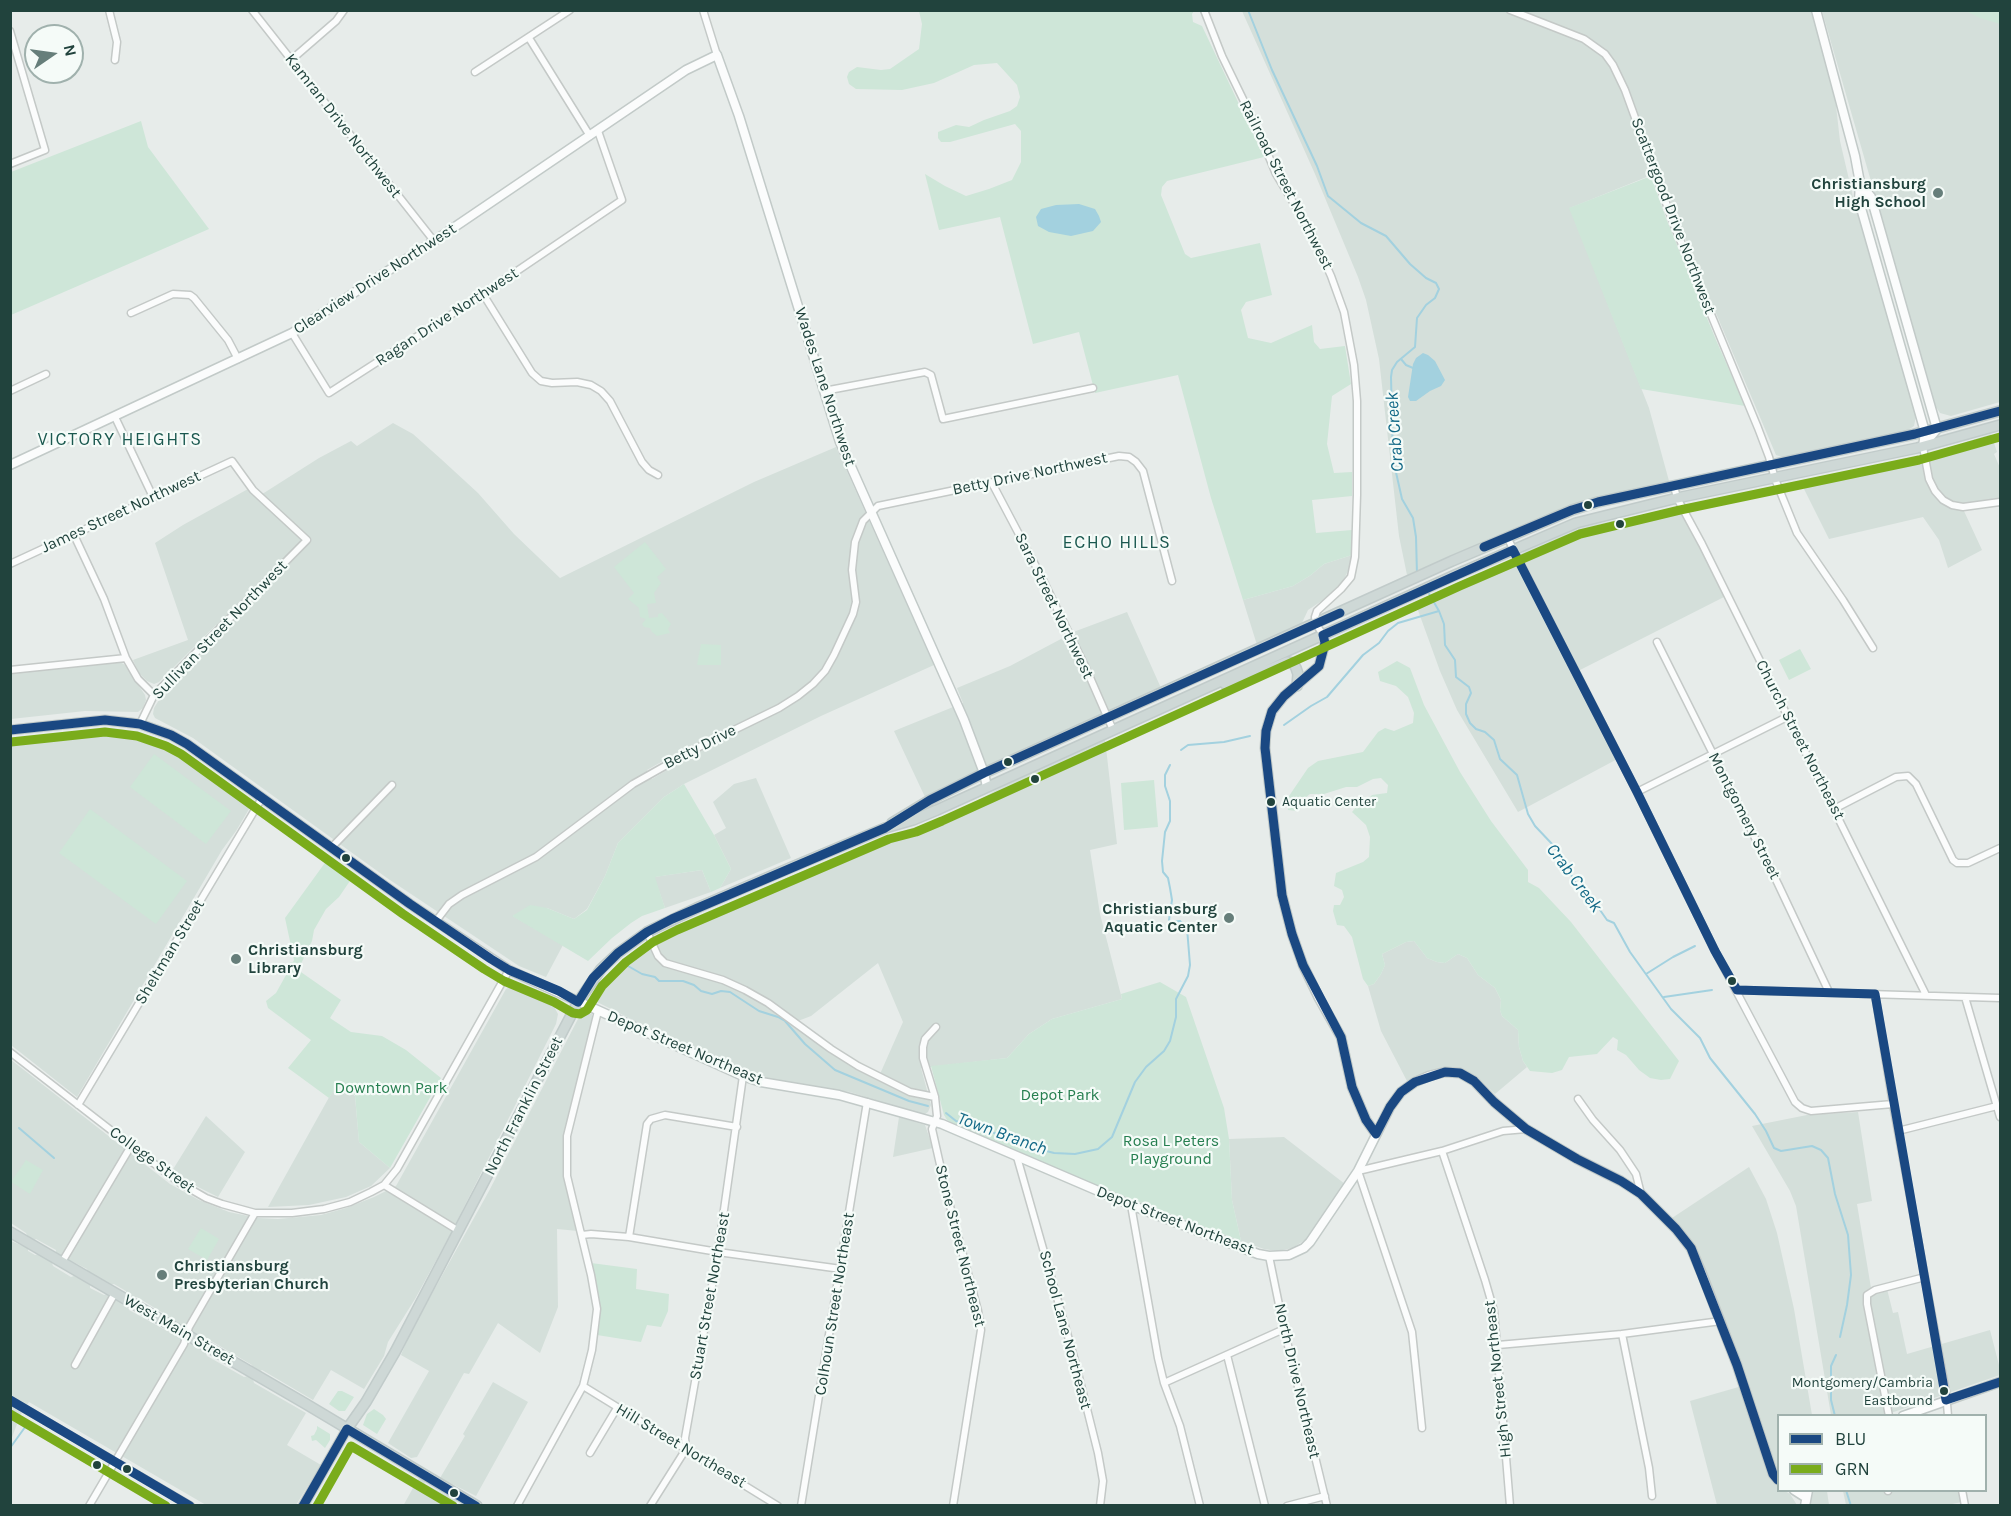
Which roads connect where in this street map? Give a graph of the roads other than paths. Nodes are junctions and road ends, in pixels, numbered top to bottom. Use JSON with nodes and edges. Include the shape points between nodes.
{"nodes":[{"id":1,"x":109,"y":10,"type":"edge"},
{"id":2,"x":252,"y":10,"type":"edge"},
{"id":3,"x":344,"y":10,"type":"edge"},
{"id":4,"x":570,"y":10,"type":"edge"},
{"id":5,"x":703,"y":10,"type":"edge"},
{"id":6,"x":1204,"y":10,"type":"edge"},
{"id":7,"x":1510,"y":10,"type":"edge"},
{"id":8,"x":1816,"y":10,"type":"edge"},
{"id":9,"x":10,"y":31,"type":"edge"},
{"id":10,"x":529,"y":38,"type":"junction"},
{"id":11,"x":717,"y":56,"type":"junction"},
{"id":12,"x":115,"y":60,"type":"dead end"},
{"id":13,"x":291,"y":60,"type":"junction"},
{"id":14,"x":475,"y":72,"type":"dead end"},
{"id":15,"x":598,"y":130,"type":"junction"},
{"id":16,"x":590,"y":136,"type":"junction"},
{"id":17,"x":10,"y":164,"type":"edge"},
{"id":18,"x":1860,"y":183,"type":"junction"},
{"id":19,"x":434,"y":241,"type":"junction"},
{"id":20,"x":483,"y":294,"type":"junction"},
{"id":21,"x":131,"y":313,"type":"dead end"},
{"id":22,"x":292,"y":333,"type":"junction"},
{"id":23,"x":238,"y":359,"type":"junction"},
{"id":24,"x":46,"y":374,"type":"dead end"},
{"id":25,"x":1093,"y":388,"type":"dead end"},
{"id":26,"x":10,"y":391,"type":"edge"},
{"id":27,"x":824,"y":392,"type":"junction"},
{"id":28,"x":2001,"y":411,"type":"edge"},
{"id":29,"x":115,"y":417,"type":"junction"},
{"id":30,"x":2001,"y":425,"type":"edge"},
{"id":31,"x":1937,"y":429,"type":"junction"},
{"id":32,"x":1925,"y":432,"type":"junction"},
{"id":33,"x":1923,"y":447,"type":"junction"},
{"id":34,"x":10,"y":465,"type":"edge"},
{"id":35,"x":1772,"y":466,"type":"junction"},
{"id":36,"x":657,"y":475,"type":"dead end"},
{"id":37,"x":1775,"y":479,"type":"junction"},
{"id":38,"x":992,"y":483,"type":"junction"},
{"id":39,"x":1674,"y":486,"type":"junction"},
{"id":40,"x":153,"y":497,"type":"junction"},
{"id":41,"x":1677,"y":498,"type":"junction"},
{"id":42,"x":2001,"y":502,"type":"edge"},
{"id":43,"x":872,"y":512,"type":"junction"},
{"id":44,"x":74,"y":535,"type":"junction"},
{"id":45,"x":1507,"y":537,"type":"junction"},
{"id":46,"x":307,"y":540,"type":"joint"},
{"id":47,"x":1513,"y":550,"type":"junction"},
{"id":48,"x":10,"y":564,"type":"edge"},
{"id":49,"x":1172,"y":581,"type":"dead end"},
{"id":50,"x":1316,"y":624,"type":"junction"},
{"id":51,"x":1323,"y":635,"type":"junction"},
{"id":52,"x":1657,"y":642,"type":"dead end"},
{"id":53,"x":1873,"y":648,"type":"dead end"},
{"id":54,"x":126,"y":658,"type":"junction"},
{"id":55,"x":10,"y":670,"type":"edge"},
{"id":56,"x":1297,"y":686,"type":"junction"},
{"id":57,"x":1211,"y":687,"type":"junction"},
{"id":58,"x":154,"y":695,"type":"junction"},
{"id":59,"x":1787,"y":717,"type":"junction"},
{"id":60,"x":1108,"y":718,"type":"junction"},
{"id":61,"x":140,"y":724,"type":"junction"},
{"id":62,"x":10,"y":730,"type":"edge"},
{"id":63,"x":1113,"y":730,"type":"junction"},
{"id":64,"x":1713,"y":755,"type":"junction"},
{"id":65,"x":984,"y":773,"type":"junction"},
{"id":66,"x":392,"y":785,"type":"dead end"},
{"id":67,"x":987,"y":788,"type":"junction"},
{"id":68,"x":1637,"y":792,"type":"junction"},
{"id":69,"x":262,"y":798,"type":"junction"},
{"id":70,"x":1834,"y":809,"type":"junction"},
{"id":71,"x":885,"y":828,"type":"junction"},
{"id":72,"x":331,"y":848,"type":"junction"},
{"id":73,"x":2001,"y":848,"type":"edge"},
{"id":74,"x":436,"y":921,"type":"junction"},
{"id":75,"x":646,"y":932,"type":"junction"},
{"id":76,"x":508,"y":970,"type":"junction"},
{"id":77,"x":1737,"y":990,"type":"junction"},
{"id":78,"x":1829,"y":992,"type":"junction"},
{"id":79,"x":1875,"y":994,"type":"junction"},
{"id":80,"x":1926,"y":995,"type":"junction"},
{"id":81,"x":1965,"y":997,"type":"junction"},
{"id":82,"x":2001,"y":998,"type":"edge"},
{"id":83,"x":578,"y":1002,"type":"junction"},
{"id":84,"x":598,"y":1011,"type":"junction"},
{"id":85,"x":936,"y":1027,"type":"dead end"},
{"id":86,"x":10,"y":1052,"type":"edge"},
{"id":87,"x":743,"y":1076,"type":"junction"},
{"id":88,"x":935,"y":1097,"type":"junction"},
{"id":89,"x":1578,"y":1099,"type":"dead end"},
{"id":90,"x":867,"y":1102,"type":"junction"},
{"id":91,"x":1893,"y":1104,"type":"junction"},
{"id":92,"x":78,"y":1105,"type":"junction"},
{"id":93,"x":1997,"y":1106,"type":"junction"},
{"id":94,"x":2001,"y":1117,"type":"edge"},
{"id":95,"x":935,"y":1122,"type":"junction"},
{"id":96,"x":736,"y":1126,"type":"junction"},
{"id":97,"x":1526,"y":1128,"type":"junction"},
{"id":98,"x":1898,"y":1131,"type":"junction"},
{"id":99,"x":1376,"y":1134,"type":"junction"},
{"id":100,"x":131,"y":1146,"type":"junction"},
{"id":101,"x":1442,"y":1151,"type":"junction"},
{"id":102,"x":1017,"y":1157,"type":"junction"},
{"id":103,"x":1358,"y":1171,"type":"junction"},
{"id":104,"x":384,"y":1185,"type":"junction"},
{"id":105,"x":1641,"y":1194,"type":"junction"},
{"id":106,"x":1131,"y":1205,"type":"junction"},
{"id":107,"x":255,"y":1213,"type":"junction"},
{"id":108,"x":459,"y":1231,"type":"junction"},
{"id":109,"x":10,"y":1232,"type":"edge"},
{"id":110,"x":582,"y":1236,"type":"junction"},
{"id":111,"x":629,"y":1237,"type":"junction"},
{"id":112,"x":718,"y":1252,"type":"junction"},
{"id":113,"x":1269,"y":1256,"type":"junction"},
{"id":114,"x":62,"y":1262,"type":"junction"},
{"id":115,"x":841,"y":1269,"type":"junction"},
{"id":116,"x":1925,"y":1277,"type":"junction"},
{"id":117,"x":115,"y":1293,"type":"junction"},
{"id":118,"x":1721,"y":1321,"type":"junction"},
{"id":119,"x":1284,"y":1329,"type":"junction"},
{"id":120,"x":1622,"y":1334,"type":"junction"},
{"id":121,"x":187,"y":1335,"type":"junction"},
{"id":122,"x":1498,"y":1345,"type":"junction"},
{"id":123,"x":1227,"y":1355,"type":"junction"},
{"id":124,"x":75,"y":1365,"type":"dead end"},
{"id":125,"x":2001,"y":1382,"type":"edge"},
{"id":126,"x":1164,"y":1383,"type":"junction"},
{"id":127,"x":583,"y":1386,"type":"junction"},
{"id":128,"x":10,"y":1400,"type":"edge"},
{"id":129,"x":1946,"y":1400,"type":"junction"},
{"id":130,"x":617,"y":1408,"type":"junction"},
{"id":131,"x":1889,"y":1414,"type":"edge"},
{"id":132,"x":1908,"y":1414,"type":"edge"},
{"id":133,"x":1948,"y":1414,"type":"edge"},
{"id":134,"x":1422,"y":1428,"type":"dead end"},
{"id":135,"x":347,"y":1429,"type":"junction"},
{"id":136,"x":686,"y":1449,"type":"junction"},
{"id":137,"x":590,"y":1453,"type":"dead end"},
{"id":138,"x":115,"y":1462,"type":"junction"},
{"id":139,"x":1777,"y":1478,"type":"edge"},
{"id":140,"x":1325,"y":1496,"type":"junction"},
{"id":141,"x":1652,"y":1496,"type":"dead end"},
{"id":142,"x":89,"y":1506,"type":"edge"},
{"id":143,"x":191,"y":1506,"type":"edge"},
{"id":144,"x":303,"y":1506,"type":"edge"},
{"id":145,"x":477,"y":1506,"type":"edge"},
{"id":146,"x":517,"y":1506,"type":"edge"},
{"id":147,"x":650,"y":1506,"type":"edge"},
{"id":148,"x":778,"y":1506,"type":"edge"},
{"id":149,"x":801,"y":1506,"type":"edge"},
{"id":150,"x":952,"y":1506,"type":"edge"},
{"id":151,"x":1100,"y":1506,"type":"edge"},
{"id":152,"x":1200,"y":1506,"type":"edge"},
{"id":153,"x":1265,"y":1506,"type":"edge"},
{"id":154,"x":1287,"y":1506,"type":"edge"},
{"id":155,"x":1327,"y":1506,"type":"edge"},
{"id":156,"x":1510,"y":1506,"type":"edge"}],
"edges":[{"from":1,"to":12,"type":"street","via":[[117,42]]},
{"from":2,"to":13,"type":"street","name":"Kamran Drive Northwest"},
{"from":3,"to":13,"type":"street"},
{"from":4,"to":10,"type":"street"},
{"from":5,"to":11,"type":"street","name":"Wades Lane Northwest"},
{"from":6,"to":50,"type":"street","name":"Railroad Street Northwest","via":[[1276,174],[1311,232],[1331,276],[1344,312],[1354,365],[1355,557],[1351,577],[1317,611]]},
{"from":7,"to":35,"type":"street","name":"Scattergood Drive Northwest","via":[[1584,39],[1613,64]]},
{"from":8,"to":18,"type":"street"},
{"from":9,"to":17,"type":"street","via":[[45,150]]},
{"from":10,"to":14,"type":"street"},
{"from":10,"to":16,"type":"street"},
{"from":11,"to":15,"type":"street","name":"Clearview Drive Northwest","via":[[686,70]]},
{"from":11,"to":27,"type":"street","name":"Wades Lane Northwest"},
{"from":13,"to":19,"type":"street","name":"Kamran Drive Northwest"},
{"from":15,"to":16,"type":"street","name":"Clearview Drive Northwest"},
{"from":15,"to":20,"type":"street","name":"Ragan Drive Northwest","via":[[622,200]]},
{"from":16,"to":19,"type":"street","name":"Clearview Drive Northwest"},
{"from":18,"to":31,"type":"street","via":[[1871,197]]},
{"from":18,"to":32,"type":"street","via":[[1859,201]]},
{"from":19,"to":22,"type":"street","name":"Clearview Drive Northwest"},
{"from":20,"to":22,"type":"street","name":"Ragan Drive Northwest","via":[[329,393]]},
{"from":20,"to":36,"type":"street","via":[[532,373],[541,381],[591,384],[601,391],[642,462]]},
{"from":21,"to":23,"type":"street","via":[[173,294],[190,295],[228,340]]},
{"from":22,"to":23,"type":"street","name":"Clearview Drive Northwest"},
{"from":23,"to":29,"type":"street","name":"Clearview Drive Northwest"},
{"from":24,"to":26,"type":"street"},
{"from":25,"to":27,"type":"street","via":[[943,419],[931,375],[925,372]]},
{"from":27,"to":43,"type":"street","name":"Wades Lane Northwest","via":[[840,442]]},
{"from":28,"to":31,"type":"main road","name":"North Franklin Street"},
{"from":29,"to":34,"type":"street","name":"Clearview Drive Northwest"},
{"from":29,"to":40,"type":"street"},
{"from":30,"to":33,"type":"main road","name":"North Franklin Street"},
{"from":31,"to":32,"type":"main road","name":"North Franklin Street"},
{"from":31,"to":33,"type":"street"},
{"from":32,"to":33,"type":"street"},
{"from":32,"to":35,"type":"main road","name":"North Franklin Street"},
{"from":33,"to":37,"type":"main road","name":"North Franklin Street"},
{"from":33,"to":42,"type":"street","via":[[1929,479],[1943,500],[1963,507]]},
{"from":35,"to":37,"type":"street","name":"Scattergood Drive Northwest"},
{"from":35,"to":39,"type":"main road","name":"North Franklin Street"},
{"from":37,"to":41,"type":"main road","name":"North Franklin Street"},
{"from":37,"to":53,"type":"street","name":"Scattergood Drive Northwest","via":[[1797,533]]},
{"from":38,"to":43,"type":"street","name":"Betty Drive Northwest","via":[[878,506]]},
{"from":38,"to":49,"type":"street","name":"Betty Drive Northwest","via":[[1119,456],[1130,457],[1143,471]]},
{"from":38,"to":60,"type":"street","name":"Sara Street Northwest"},
{"from":39,"to":41,"type":"street","name":"Church Street Northeast"},
{"from":39,"to":45,"type":"main road","name":"North Franklin Street","via":[[1598,502]]},
{"from":40,"to":44,"type":"street","name":"James Street Northwest"},
{"from":40,"to":46,"type":"street","name":"James Street Northwest","via":[[232,460],[253,490]]},
{"from":41,"to":47,"type":"main road","name":"North Franklin Street","via":[[1576,523]]},
{"from":41,"to":59,"type":"street","name":"Church Street Northeast"},
{"from":43,"to":65,"type":"street","name":"Wades Lane Northwest"},
{"from":43,"to":74,"type":"street","name":"Betty Drive","via":[[863,521],[855,542],[853,614],[834,656],[813,684],[779,708],[633,784],[536,857],[449,904]]},
{"from":44,"to":48,"type":"street","name":"James Street Northwest"},
{"from":44,"to":54,"type":"street"},
{"from":45,"to":47,"type":"street"},
{"from":45,"to":50,"type":"main road","name":"North Franklin Street"},
{"from":46,"to":58,"type":"street","name":"Sullivan Street Northwest"},
{"from":47,"to":51,"type":"main road","name":"North Franklin Street"},
{"from":47,"to":68,"type":"street"},
{"from":50,"to":51,"type":"street"},
{"from":50,"to":60,"type":"main road","name":"North Franklin Street"},
{"from":51,"to":56,"type":"street","via":[[1325,643],[1318,666]]},
{"from":51,"to":57,"type":"main road","name":"North Franklin Street"},
{"from":52,"to":64,"type":"street","name":"Montgomery Street"},
{"from":54,"to":55,"type":"street"},
{"from":54,"to":58,"type":"street","via":[[138,679]]},
{"from":56,"to":57,"type":"main road","via":[[1296,668],[1287,662],[1243,680]]},
{"from":56,"to":99,"type":"street","via":[[1277,703],[1266,731],[1282,895],[1303,965],[1341,1037],[1352,1087]]},
{"from":57,"to":63,"type":"main road","name":"North Franklin Street"},
{"from":58,"to":61,"type":"street","name":"Sullivan Street Northwest"},
{"from":59,"to":64,"type":"street"},
{"from":59,"to":70,"type":"street","name":"Church Street Northeast"},
{"from":60,"to":63,"type":"street","name":"Sara Street Northwest"},
{"from":60,"to":65,"type":"main road","name":"North Franklin Street"},
{"from":61,"to":62,"type":"street","name":"Depot Street Northeast","via":[[93,721]]},
{"from":61,"to":69,"type":"street","name":"Depot Street Northeast","via":[[187,744]]},
{"from":63,"to":67,"type":"main road","name":"North Franklin Street"},
{"from":64,"to":68,"type":"street"},
{"from":64,"to":78,"type":"street","name":"Montgomery Street"},
{"from":65,"to":67,"type":"street","name":"Wades Lane Northwest"},
{"from":65,"to":71,"type":"main road","name":"North Franklin Street"},
{"from":66,"to":72,"type":"street"},
{"from":67,"to":71,"type":"main road","name":"North Franklin Street"},
{"from":68,"to":77,"type":"street"},
{"from":69,"to":72,"type":"street","name":"Depot Street Northeast"},
{"from":69,"to":92,"type":"street","name":"Sheltman Street"},
{"from":70,"to":73,"type":"street","via":[[1896,777],[1908,776],[1916,784],[1953,860],[1968,863]]},
{"from":70,"to":80,"type":"street","name":"Church Street Northeast"},
{"from":71,"to":75,"type":"main road","name":"North Franklin Street"},
{"from":72,"to":74,"type":"street","name":"Depot Street Northeast"},
{"from":74,"to":76,"type":"street","name":"Depot Street Northeast"},
{"from":75,"to":83,"type":"main road","name":"North Franklin Street","via":[[601,969]]},
{"from":75,"to":88,"type":"street","via":[[665,963],[745,990],[858,1066],[910,1092]]},
{"from":76,"to":83,"type":"street","name":"Depot Street Northeast"},
{"from":76,"to":104,"type":"street","name":"College Street","via":[[398,1169]]},
{"from":77,"to":78,"type":"street"},
{"from":77,"to":91,"type":"street","via":[[1795,1102],[1802,1108],[1811,1111]]},
{"from":78,"to":79,"type":"street"},
{"from":79,"to":80,"type":"street"},
{"from":79,"to":91,"type":"street"},
{"from":80,"to":81,"type":"street"},
{"from":81,"to":82,"type":"street"},
{"from":81,"to":93,"type":"street"},
{"from":83,"to":84,"type":"street","name":"Depot Street Northeast"},
{"from":83,"to":108,"type":"main road","name":"North Franklin Street"},
{"from":84,"to":87,"type":"street","name":"Depot Street Northeast"},
{"from":84,"to":110,"type":"street","via":[[567,1136],[567,1176]]},
{"from":85,"to":88,"type":"street","name":"Stone Street Northeast","via":[[923,1047]]},
{"from":86,"to":92,"type":"street","name":"College Street"},
{"from":87,"to":90,"type":"street","name":"Depot Street Northeast"},
{"from":87,"to":96,"type":"street","name":"Stuart Street Northeast"},
{"from":88,"to":95,"type":"street","name":"Stone Street Northeast"},
{"from":89,"to":105,"type":"street","via":[[1636,1174]]},
{"from":90,"to":95,"type":"street","name":"Depot Street Northeast"},
{"from":90,"to":115,"type":"street","name":"Colhoun Street Northeast"},
{"from":91,"to":98,"type":"street"},
{"from":92,"to":100,"type":"street","name":"College Street"},
{"from":93,"to":94,"type":"street"},
{"from":93,"to":98,"type":"street"},
{"from":95,"to":102,"type":"street","name":"Depot Street Northeast"},
{"from":95,"to":150,"type":"street","name":"Stone Street Northeast","via":[[932,1129],[981,1330]]},
{"from":96,"to":111,"type":"street","via":[[665,1115],[651,1119],[647,1124]]},
{"from":96,"to":112,"type":"street","name":"Stuart Street Northeast"},
{"from":97,"to":99,"type":"street","name":"Depot Street Northeast","via":[[1474,1081],[1460,1073],[1445,1072],[1415,1082],[1401,1092]]},
{"from":97,"to":101,"type":"street","via":[[1503,1131]]},
{"from":97,"to":105,"type":"street","name":"Depot Street Northeast"},
{"from":98,"to":116,"type":"street"},
{"from":99,"to":103,"type":"street","name":"Depot Street Northeast"},
{"from":100,"to":107,"type":"street","name":"College Street","via":[[206,1198]]},
{"from":100,"to":114,"type":"street"},
{"from":101,"to":103,"type":"street"},
{"from":101,"to":122,"type":"street","name":"High Street Northeast","via":[[1494,1311]]},
{"from":102,"to":106,"type":"street","name":"Depot Street Northeast"},
{"from":102,"to":151,"type":"street","name":"School Lane Northeast","via":[[1098,1453]]},
{"from":103,"to":113,"type":"street","name":"Depot Street Northeast","via":[[1310,1242],[1289,1255]]},
{"from":103,"to":134,"type":"street","via":[[1412,1332]]},
{"from":104,"to":107,"type":"street","name":"College Street","via":[[350,1202],[324,1209]]},
{"from":104,"to":108,"type":"street"},
{"from":105,"to":118,"type":"street","name":"Depot Street Northeast","via":[[1691,1248]]},
{"from":106,"to":113,"type":"street","name":"Depot Street Northeast"},
{"from":106,"to":126,"type":"street"},
{"from":107,"to":121,"type":"street"},
{"from":108,"to":135,"type":"main road","name":"North Franklin Street","via":[[395,1352]]},
{"from":109,"to":114,"type":"main road","name":"West Main Street"},
{"from":110,"to":111,"type":"street"},
{"from":110,"to":127,"type":"street","via":[[597,1308]]},
{"from":111,"to":112,"type":"street"},
{"from":112,"to":115,"type":"street"},
{"from":112,"to":136,"type":"street","name":"Stuart Street Northeast"},
{"from":113,"to":119,"type":"street","name":"North Drive Northeast"},
{"from":114,"to":117,"type":"main road","name":"West Main Street"},
{"from":115,"to":149,"type":"street","name":"Colhoun Street Northeast"},
{"from":116,"to":129,"type":"street"},
{"from":116,"to":131,"type":"street","via":[[1867,1295]]},
{"from":117,"to":121,"type":"main road","name":"West Main Street"},
{"from":117,"to":124,"type":"street"},
{"from":118,"to":120,"type":"street"},
{"from":118,"to":139,"type":"street","name":"Depot Street Northeast"},
{"from":119,"to":123,"type":"street"},
{"from":119,"to":140,"type":"street","name":"North Drive Northeast"},
{"from":120,"to":122,"type":"street"},
{"from":120,"to":141,"type":"street"},
{"from":121,"to":135,"type":"main road","name":"West Main Street"},
{"from":121,"to":138,"type":"street"},
{"from":122,"to":156,"type":"street","name":"High Street Northeast"},
{"from":123,"to":126,"type":"street"},
{"from":123,"to":153,"type":"street"},
{"from":125,"to":129,"type":"street"},
{"from":126,"to":152,"type":"street","via":[[1180,1426]]},
{"from":127,"to":130,"type":"street","name":"Hill Street Northeast"},
{"from":127,"to":146,"type":"street"},
{"from":128,"to":138,"type":"street"},
{"from":129,"to":132,"type":"street"},
{"from":129,"to":133,"type":"street"},
{"from":130,"to":136,"type":"street","name":"Hill Street Northeast"},
{"from":130,"to":137,"type":"street"},
{"from":135,"to":144,"type":"street"},
{"from":135,"to":145,"type":"main road","name":"West Main Street"},
{"from":136,"to":147,"type":"street","name":"Stuart Street Northeast"},
{"from":136,"to":148,"type":"street","name":"Hill Street Northeast"},
{"from":138,"to":142,"type":"street"},
{"from":138,"to":143,"type":"street"},
{"from":140,"to":154,"type":"street"},
{"from":140,"to":155,"type":"street","name":"North Drive Northeast"}]}
